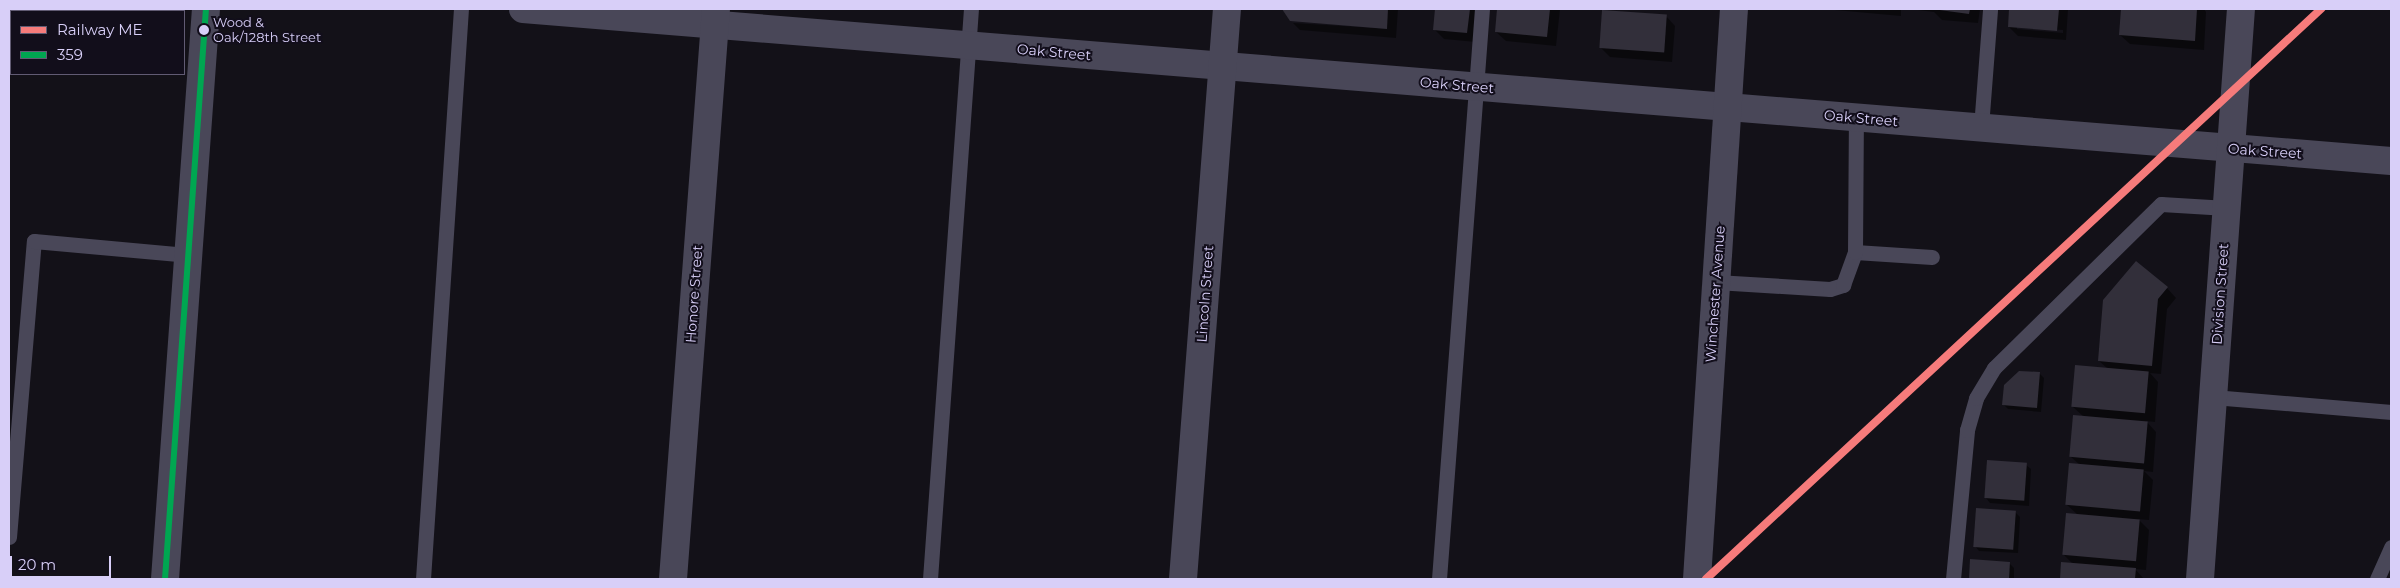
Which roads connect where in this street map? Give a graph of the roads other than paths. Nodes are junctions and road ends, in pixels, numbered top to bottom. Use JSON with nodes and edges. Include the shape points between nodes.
{"nodes":[{"id":1,"x":206,"y":9,"type":"edge"},
{"id":2,"x":461,"y":9,"type":"edge"},
{"id":3,"x":523,"y":9,"type":"edge"},
{"id":4,"x":971,"y":9,"type":"edge"},
{"id":5,"x":1227,"y":9,"type":"edge"},
{"id":6,"x":1482,"y":9,"type":"edge"},
{"id":7,"x":1734,"y":9,"type":"edge"},
{"id":8,"x":1990,"y":9,"type":"edge"},
{"id":9,"x":2242,"y":9,"type":"edge"},
{"id":10,"x":715,"y":16,"type":"edge"},
{"id":11,"x":969,"y":45,"type":"junction"},
{"id":12,"x":1223,"y":66,"type":"junction"},
{"id":13,"x":1476,"y":86,"type":"junction"},
{"id":14,"x":1727,"y":107,"type":"junction"},
{"id":15,"x":1856,"y":117,"type":"junction"},
{"id":16,"x":1981,"y":128,"type":"junction"},
{"id":17,"x":2231,"y":148,"type":"junction"},
{"id":18,"x":2391,"y":161,"type":"edge"},
{"id":19,"x":2226,"y":208,"type":"junction"},
{"id":20,"x":1855,"y":252,"type":"junction"},
{"id":21,"x":189,"y":255,"type":"junction"},
{"id":22,"x":1932,"y":258,"type":"dead end"},
{"id":23,"x":1716,"y":282,"type":"junction"},
{"id":24,"x":2213,"y":397,"type":"junction"},
{"id":25,"x":2391,"y":412,"type":"edge"},
{"id":26,"x":9,"y":537,"type":"edge"},
{"id":27,"x":2391,"y":547,"type":"edge"},
{"id":28,"x":165,"y":579,"type":"edge"},
{"id":29,"x":423,"y":579,"type":"edge"},
{"id":30,"x":673,"y":579,"type":"edge"},
{"id":31,"x":930,"y":579,"type":"edge"},
{"id":32,"x":1183,"y":579,"type":"edge"},
{"id":33,"x":1439,"y":579,"type":"edge"},
{"id":34,"x":1697,"y":579,"type":"edge"},
{"id":35,"x":1953,"y":579,"type":"edge"},
{"id":36,"x":2200,"y":579,"type":"edge"},
{"id":37,"x":2377,"y":579,"type":"edge"}],
"edges":[{"from":1,"to":21,"type":"street"},
{"from":2,"to":29,"type":"lane"},
{"from":3,"to":10,"type":"street","name":"Oak Street"},
{"from":4,"to":11,"type":"lane"},
{"from":5,"to":12,"type":"street","name":"Lincoln Street"},
{"from":6,"to":13,"type":"lane"},
{"from":7,"to":14,"type":"street","name":"Winchester Avenue"},
{"from":8,"to":16,"type":"lane"},
{"from":9,"to":17,"type":"street","name":"Division Street"},
{"from":10,"to":11,"type":"street","name":"Oak Street"},
{"from":10,"to":30,"type":"street","name":"Honore Street"},
{"from":11,"to":12,"type":"street","name":"Oak Street"},
{"from":11,"to":31,"type":"lane"},
{"from":12,"to":13,"type":"street","name":"Oak Street"},
{"from":12,"to":32,"type":"street","name":"Lincoln Street"},
{"from":13,"to":14,"type":"street","name":"Oak Street"},
{"from":13,"to":33,"type":"lane"},
{"from":14,"to":15,"type":"street","name":"Oak Street"},
{"from":14,"to":23,"type":"street","name":"Winchester Avenue"},
{"from":15,"to":16,"type":"street","name":"Oak Street"},
{"from":15,"to":20,"type":"lane"},
{"from":16,"to":17,"type":"street","name":"Oak Street"},
{"from":17,"to":18,"type":"street","name":"Oak Street"},
{"from":17,"to":19,"type":"street","name":"Division Street"},
{"from":19,"to":24,"type":"street","name":"Division Street"},
{"from":19,"to":35,"type":"lane","via":[[2161,204],[1994,368],[1976,398],[1967,430]]},
{"from":20,"to":22,"type":"lane"},
{"from":20,"to":23,"type":"lane","via":[[1843,285],[1830,289]]},
{"from":21,"to":26,"type":"lane","via":[[34,241]]},
{"from":21,"to":28,"type":"street"},
{"from":23,"to":34,"type":"street","name":"Winchester Avenue"},
{"from":24,"to":25,"type":"lane"},
{"from":24,"to":36,"type":"street","name":"Division Street"},
{"from":27,"to":37,"type":"lane"}]}
